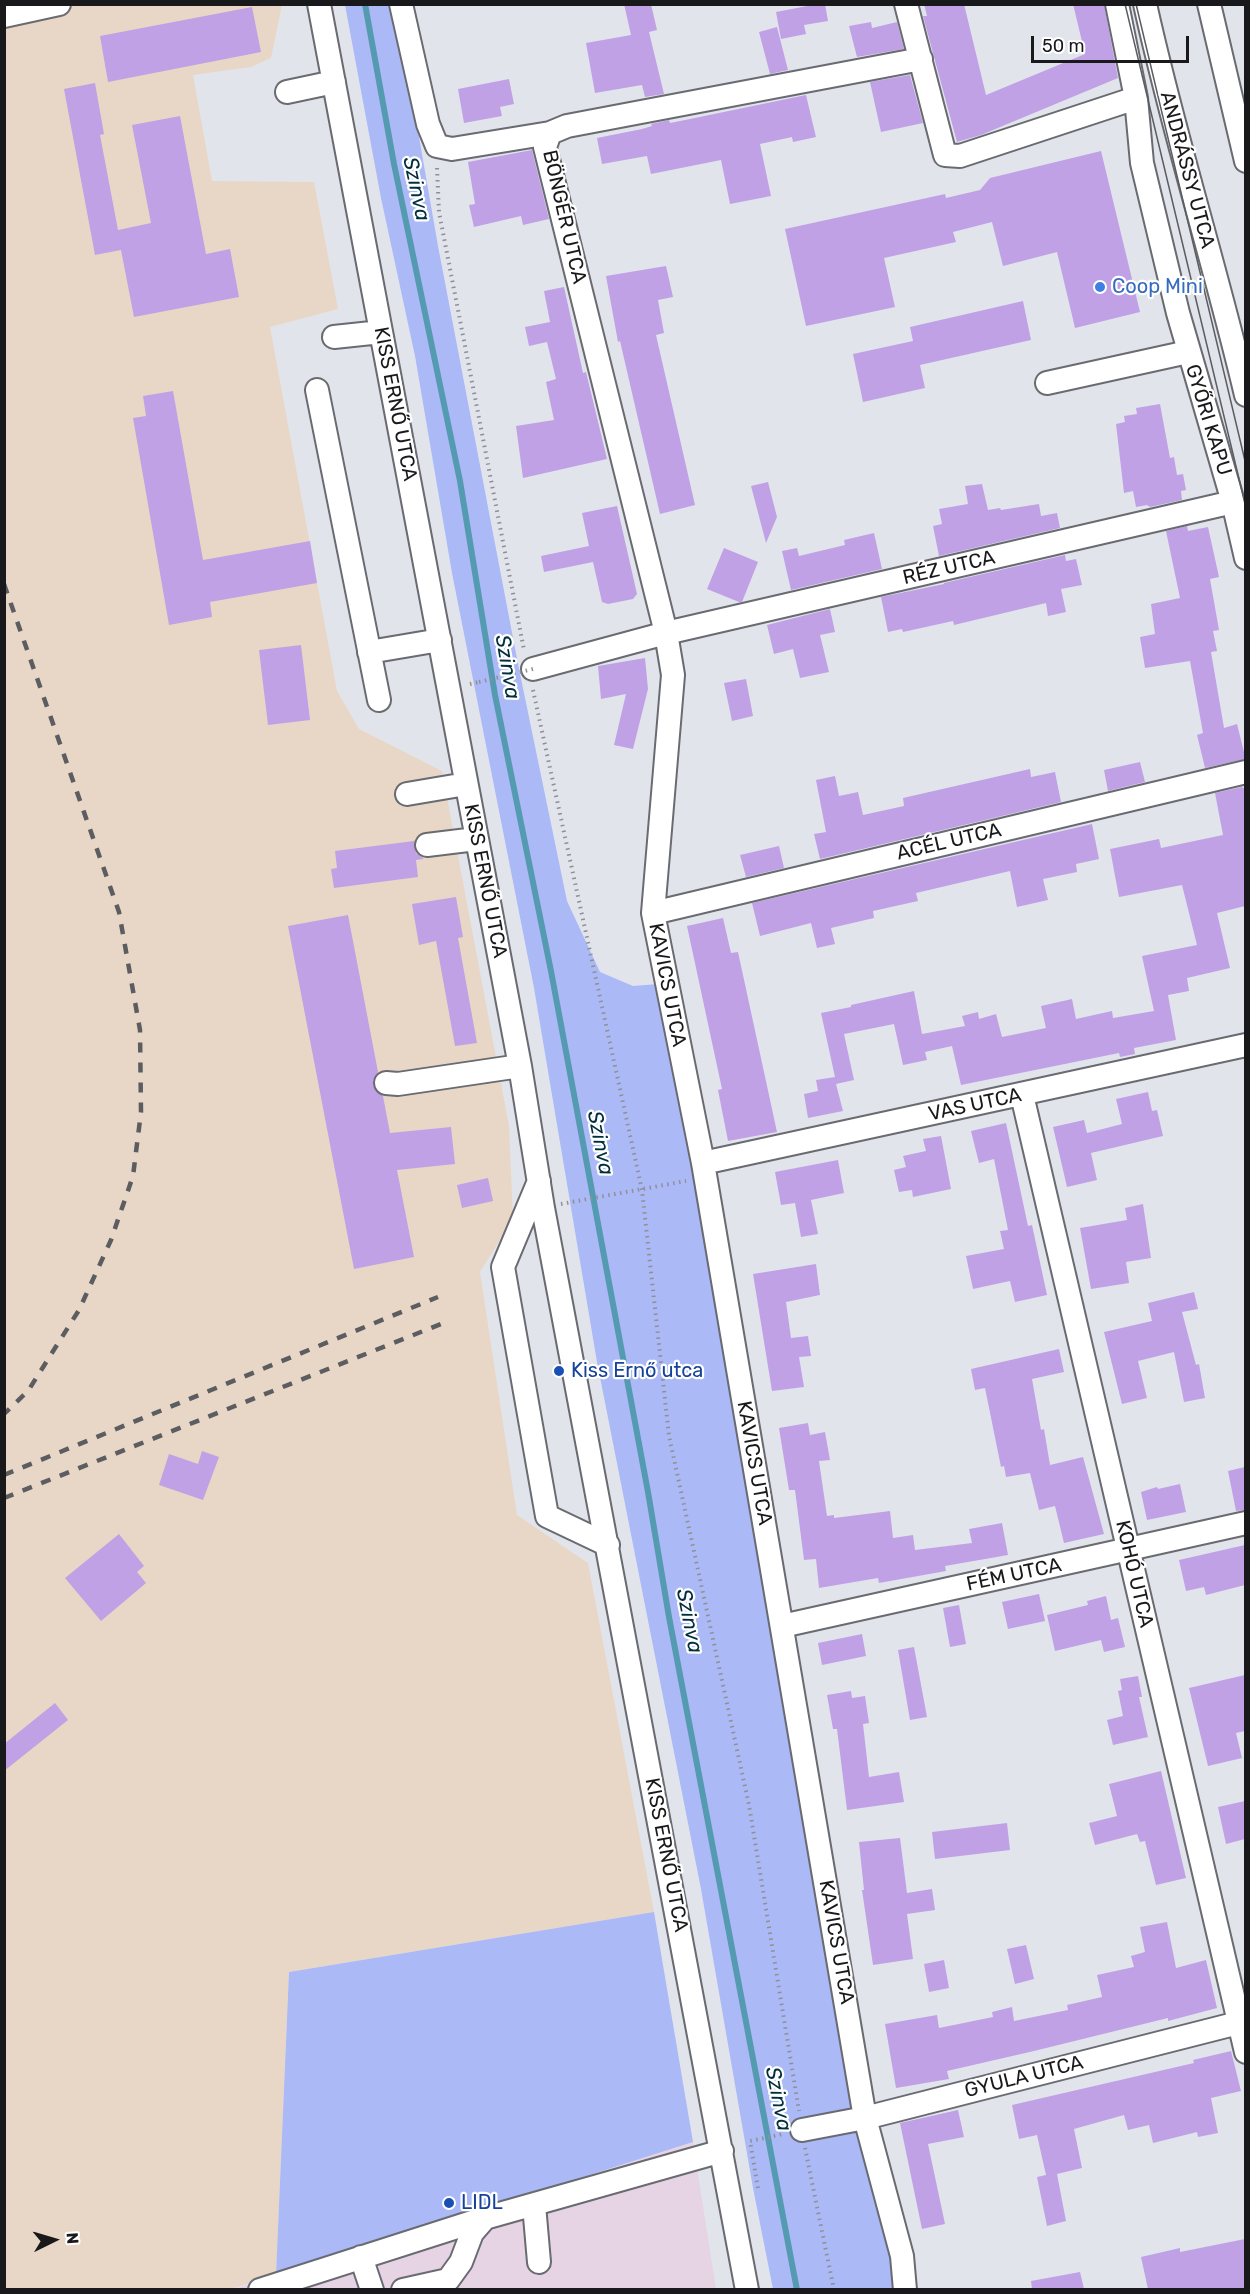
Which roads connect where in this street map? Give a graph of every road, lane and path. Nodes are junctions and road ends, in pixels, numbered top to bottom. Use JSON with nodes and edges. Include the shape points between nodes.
{"nodes":[{"id":1,"x":59,"y":4,"type":"edge"},
{"id":2,"x":319,"y":4,"type":"edge"},
{"id":3,"x":401,"y":4,"type":"edge"},
{"id":4,"x":906,"y":4,"type":"edge"},
{"id":5,"x":1117,"y":4,"type":"edge"},
{"id":6,"x":1145,"y":4,"type":"edge"},
{"id":7,"x":1209,"y":4,"type":"edge"},
{"id":8,"x":4,"y":16,"type":"edge"},
{"id":9,"x":921,"y":59,"type":"junction"},
{"id":10,"x":333,"y":82,"type":"junction"},
{"id":11,"x":287,"y":92,"type":"dead end"},
{"id":12,"x":1136,"y":98,"type":"junction"},
{"id":13,"x":550,"y":133,"type":"junction"},
{"id":14,"x":437,"y":146,"type":"junction"},
{"id":15,"x":1245,"y":161,"type":"edge"},
{"id":16,"x":381,"y":332,"type":"junction"},
{"id":17,"x":1239,"y":333,"type":"edge"},
{"id":18,"x":334,"y":337,"type":"dead end"},
{"id":19,"x":1188,"y":352,"type":"junction"},
{"id":20,"x":1047,"y":383,"type":"dead end"},
{"id":21,"x":317,"y":390,"type":"dead end"},
{"id":22,"x":1245,"y":395,"type":"edge"},
{"id":23,"x":1233,"y":502,"type":"junction"},
{"id":24,"x":1245,"y":558,"type":"edge"},
{"id":25,"x":666,"y":633,"type":"junction"},
{"id":26,"x":440,"y":640,"type":"junction"},
{"id":27,"x":369,"y":652,"type":"junction"},
{"id":28,"x":529,"y":668,"type":"junction"},
{"id":29,"x":479,"y":682,"type":"dead end"},
{"id":30,"x":378,"y":700,"type":"dead end"},
{"id":31,"x":1245,"y":772,"type":"edge"},
{"id":32,"x":466,"y":784,"type":"junction"},
{"id":33,"x":407,"y":794,"type":"dead end"},
{"id":34,"x":476,"y":839,"type":"junction"},
{"id":35,"x":427,"y":845,"type":"dead end"},
{"id":36,"x":653,"y":913,"type":"junction"},
{"id":37,"x":1245,"y":1045,"type":"edge"},
{"id":38,"x":520,"y":1066,"type":"junction"},
{"id":39,"x":386,"y":1083,"type":"dead end"},
{"id":40,"x":1022,"y":1095,"type":"junction"},
{"id":41,"x":703,"y":1163,"type":"junction"},
{"id":42,"x":539,"y":1181,"type":"junction"},
{"id":43,"x":642,"y":1190,"type":"junction"},
{"id":44,"x":571,"y":1202,"type":"dead end"},
{"id":45,"x":1245,"y":1523,"type":"edge"},
{"id":46,"x":608,"y":1545,"type":"junction"},
{"id":47,"x":1128,"y":1550,"type":"junction"},
{"id":48,"x":782,"y":1626,"type":"junction"},
{"id":49,"x":1242,"y":2021,"type":"edge"},
{"id":50,"x":1245,"y":2052,"type":"edge"},
{"id":51,"x":866,"y":2118,"type":"junction"},
{"id":52,"x":802,"y":2130,"type":"junction"},
{"id":53,"x":758,"y":2139,"type":"dead end"},
{"id":54,"x":722,"y":2151,"type":"junction"},
{"id":55,"x":758,"y":2188,"type":"dead end"},
{"id":56,"x":534,"y":2205,"type":"junction"},
{"id":57,"x":485,"y":2218,"type":"junction"},
{"id":58,"x":361,"y":2257,"type":"junction"},
{"id":59,"x":539,"y":2262,"type":"dead end"},
{"id":60,"x":260,"y":2289,"type":"edge"},
{"id":61,"x":372,"y":2289,"type":"edge"},
{"id":62,"x":403,"y":2289,"type":"edge"},
{"id":63,"x":747,"y":2289,"type":"edge"},
{"id":64,"x":834,"y":2289,"type":"edge"},
{"id":65,"x":905,"y":2289,"type":"edge"}],
"edges":[{"from":1,"to":8,"type":"street"},
{"from":2,"to":10,"type":"street","name":"KISS ERNŐ UTCA"},
{"from":3,"to":14,"type":"street","via":[[428,124]]},
{"from":4,"to":9,"type":"street"},
{"from":5,"to":12,"type":"street","name":"ANDRÁSSY UTCA"},
{"from":6,"to":17,"type":"street","name":"ANDRÁSSY UTCA","via":[[1196,208]]},
{"from":7,"to":15,"type":"street"},
{"from":9,"to":12,"type":"street","via":[[945,155],[960,156]]},
{"from":9,"to":13,"type":"street","name":"BÖNGÉR UTCA","via":[[567,126]]},
{"from":10,"to":11,"type":"street"},
{"from":10,"to":16,"type":"street","name":"KISS ERNŐ UTCA"},
{"from":12,"to":19,"type":"street","name":"ANDRÁSSY UTCA","via":[[1142,163]]},
{"from":13,"to":14,"type":"street","via":[[452,149]]},
{"from":13,"to":25,"type":"street","name":"BÖNGÉR UTCA","via":[[545,147]]},
{"from":14,"to":28,"type":"path","via":[[439,212]]},
{"from":16,"to":18,"type":"street"},
{"from":16,"to":26,"type":"street","name":"KISS ERNŐ UTCA"},
{"from":17,"to":22,"type":"street"},
{"from":19,"to":20,"type":"street"},
{"from":19,"to":23,"type":"street","name":"GYŐRI KAPU"},
{"from":21,"to":27,"type":"street"},
{"from":23,"to":24,"type":"street","name":"GYŐRI KAPU"},
{"from":23,"to":25,"type":"street","name":"RÉZ UTCA"},
{"from":25,"to":28,"type":"street","name":"RÉZ UTCA"},
{"from":25,"to":36,"type":"street","name":"KAVICS UTCA","via":[[673,675]]},
{"from":26,"to":27,"type":"street"},
{"from":26,"to":32,"type":"street","name":"KISS ERNŐ UTCA"},
{"from":27,"to":30,"type":"street"},
{"from":28,"to":29,"type":"path","bridge":true},
{"from":28,"to":43,"type":"path"},
{"from":31,"to":36,"type":"street","name":"ACÉL UTCA"},
{"from":32,"to":33,"type":"street"},
{"from":32,"to":34,"type":"street","name":"KISS ERNŐ UTCA"},
{"from":34,"to":35,"type":"street"},
{"from":34,"to":38,"type":"street","name":"KISS ERNŐ UTCA"},
{"from":36,"to":41,"type":"street","name":"KAVICS UTCA"},
{"from":37,"to":40,"type":"street","name":"VAS UTCA"},
{"from":38,"to":39,"type":"street"},
{"from":38,"to":42,"type":"street","name":"KISS ERNŐ UTCA"},
{"from":40,"to":41,"type":"street","name":"VAS UTCA"},
{"from":40,"to":47,"type":"street","name":"KOHÓ UTCA"},
{"from":41,"to":43,"type":"path","via":[[685,1183]]},
{"from":41,"to":48,"type":"street","name":"KAVICS UTCA"},
{"from":42,"to":46,"type":"street","name":"KISS ERNŐ UTCA"},
{"from":42,"to":46,"type":"street","via":[[503,1267],[547,1515]]},
{"from":43,"to":44,"type":"path"},
{"from":43,"to":52,"type":"path","via":[[669,1436],[749,1805]]},
{"from":45,"to":47,"type":"street","name":"FÉM UTCA"},
{"from":46,"to":54,"type":"street","name":"KISS ERNŐ UTCA"},
{"from":47,"to":48,"type":"street","name":"FÉM UTCA"},
{"from":47,"to":49,"type":"street","name":"KOHÓ UTCA"},
{"from":48,"to":51,"type":"street","name":"KAVICS UTCA"},
{"from":49,"to":50,"type":"street","name":"KOHÓ UTCA"},
{"from":49,"to":51,"type":"street","name":"GYULA UTCA"},
{"from":51,"to":52,"type":"street","name":"GYULA UTCA"},
{"from":51,"to":65,"type":"street","name":"KAVICS UTCA","via":[[902,2256]]},
{"from":52,"to":64,"type":"path"},
{"from":53,"to":55,"type":"path","via":[[750,2141]]},
{"from":54,"to":56,"type":"street"},
{"from":54,"to":63,"type":"street","name":"KISS ERNŐ UTCA"},
{"from":56,"to":57,"type":"street"},
{"from":56,"to":59,"type":"street"},
{"from":57,"to":58,"type":"street"},
{"from":57,"to":62,"type":"street","via":[[472,2233],[461,2262],[448,2280]]},
{"from":58,"to":60,"type":"street"},
{"from":58,"to":61,"type":"street"}]}
